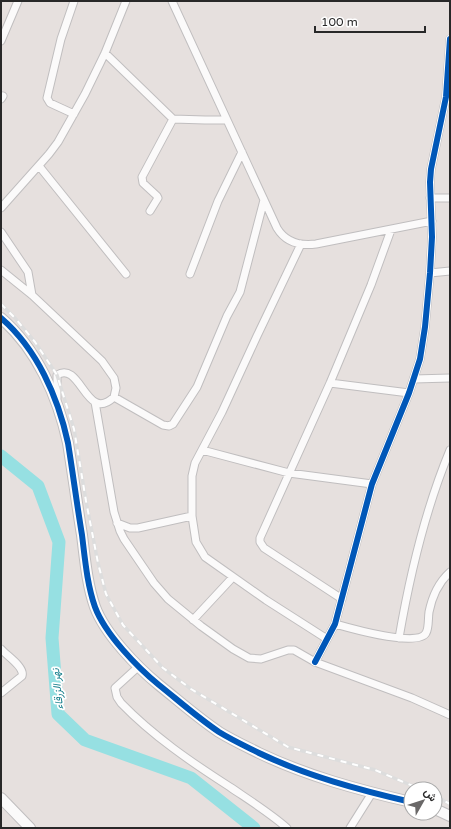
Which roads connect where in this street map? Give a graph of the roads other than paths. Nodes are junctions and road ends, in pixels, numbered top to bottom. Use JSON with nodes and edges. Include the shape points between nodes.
{"nodes":[{"id":1,"x":18,"y":1,"type":"edge"},
{"id":2,"x":74,"y":1,"type":"edge"},
{"id":3,"x":126,"y":1,"type":"edge"},
{"id":4,"x":172,"y":1,"type":"edge"},
{"id":5,"x":450,"y":39,"type":"edge"},
{"id":6,"x":1,"y":41,"type":"edge"},
{"id":7,"x":105,"y":53,"type":"junction"},
{"id":8,"x":449,"y":84,"type":"edge"},
{"id":9,"x":74,"y":114,"type":"junction"},
{"id":10,"x":173,"y":119,"type":"junction"},
{"id":11,"x":227,"y":120,"type":"junction"},
{"id":12,"x":242,"y":152,"type":"junction"},
{"id":13,"x":38,"y":166,"type":"junction"},
{"id":14,"x":430,"y":198,"type":"junction"},
{"id":15,"x":450,"y":198,"type":"edge"},
{"id":16,"x":264,"y":200,"type":"junction"},
{"id":17,"x":1,"y":208,"type":"edge"},
{"id":18,"x":150,"y":211,"type":"dead end"},
{"id":19,"x":432,"y":221,"type":"junction"},
{"id":20,"x":391,"y":230,"type":"junction"},
{"id":21,"x":1,"y":232,"type":"edge"},
{"id":22,"x":301,"y":244,"type":"junction"},
{"id":23,"x":1,"y":270,"type":"edge"},
{"id":24,"x":450,"y":271,"type":"edge"},
{"id":25,"x":430,"y":273,"type":"junction"},
{"id":26,"x":126,"y":274,"type":"dead end"},
{"id":27,"x":190,"y":274,"type":"dead end"},
{"id":28,"x":32,"y":295,"type":"junction"},
{"id":29,"x":1,"y":318,"type":"edge"},
{"id":30,"x":450,"y":378,"type":"edge"},
{"id":31,"x":414,"y":379,"type":"junction"},
{"id":32,"x":330,"y":383,"type":"junction"},
{"id":33,"x":409,"y":393,"type":"junction"},
{"id":34,"x":114,"y":398,"type":"junction"},
{"id":35,"x":95,"y":402,"type":"junction"},
{"id":36,"x":57,"y":406,"type":"junction"},
{"id":37,"x":202,"y":450,"type":"junction"},
{"id":38,"x":450,"y":450,"type":"edge"},
{"id":39,"x":289,"y":473,"type":"junction"},
{"id":40,"x":372,"y":484,"type":"junction"},
{"id":41,"x":192,"y":516,"type":"junction"},
{"id":42,"x":117,"y":523,"type":"junction"},
{"id":43,"x":450,"y":572,"type":"edge"},
{"id":44,"x":233,"y":577,"type":"junction"},
{"id":45,"x":342,"y":599,"type":"junction"},
{"id":46,"x":193,"y":620,"type":"junction"},
{"id":47,"x":335,"y":624,"type":"junction"},
{"id":48,"x":399,"y":638,"type":"junction"},
{"id":49,"x":327,"y":639,"type":"junction"},
{"id":50,"x":1,"y":649,"type":"edge"},
{"id":51,"x":314,"y":662,"type":"junction"},
{"id":52,"x":138,"y":667,"type":"junction"},
{"id":53,"x":1,"y":693,"type":"edge"},
{"id":54,"x":450,"y":715,"type":"edge"},
{"id":55,"x":372,"y":793,"type":"junction"},
{"id":56,"x":1,"y":798,"type":"edge"},
{"id":57,"x":403,"y":800,"type":"edge"},
{"id":58,"x":30,"y":828,"type":"edge"},
{"id":59,"x":287,"y":828,"type":"edge"},
{"id":60,"x":350,"y":828,"type":"edge"}],
"edges":[{"from":1,"to":6,"type":"street"},
{"from":2,"to":9,"type":"street","via":[[61,39],[47,98],[50,103]]},
{"from":3,"to":7,"type":"street"},
{"from":4,"to":11,"type":"street"},
{"from":5,"to":8,"type":"street"},
{"from":7,"to":9,"type":"street"},
{"from":7,"to":10,"type":"street"},
{"from":8,"to":14,"type":"street","via":[[431,169]]},
{"from":9,"to":13,"type":"street","via":[[58,142]]},
{"from":10,"to":11,"type":"street"},
{"from":10,"to":18,"type":"street","via":[[142,178],[143,183],[158,198]]},
{"from":11,"to":12,"type":"street"},
{"from":12,"to":16,"type":"street"},
{"from":12,"to":27,"type":"street","via":[[218,201]]},
{"from":13,"to":17,"type":"street"},
{"from":13,"to":26,"type":"street"},
{"from":14,"to":15,"type":"street"},
{"from":14,"to":19,"type":"street"},
{"from":16,"to":22,"type":"street","via":[[280,234],[290,241]]},
{"from":16,"to":34,"type":"street","via":[[240,292],[197,387],[175,422],[167,426]]},
{"from":19,"to":20,"type":"street"},
{"from":19,"to":25,"type":"street"},
{"from":20,"to":22,"type":"street","via":[[316,244]]},
{"from":20,"to":32,"type":"street"},
{"from":21,"to":28,"type":"street","via":[[28,272]]},
{"from":22,"to":37,"type":"street"},
{"from":23,"to":28,"type":"street"},
{"from":24,"to":25,"type":"street"},
{"from":25,"to":31,"type":"street","via":[[423,342]]},
{"from":28,"to":34,"type":"street","via":[[102,361],[114,378]]},
{"from":29,"to":36,"type":"street","via":[[36,359]]},
{"from":30,"to":31,"type":"street"},
{"from":31,"to":33,"type":"street"},
{"from":32,"to":33,"type":"street"},
{"from":32,"to":39,"type":"street"},
{"from":33,"to":40,"type":"street"},
{"from":34,"to":35,"type":"street","via":[[104,403]]},
{"from":35,"to":36,"type":"street","via":[[73,376],[59,373],[56,377]]},
{"from":35,"to":42,"type":"street"},
{"from":36,"to":52,"type":"street","via":[[68,443],[95,606],[107,628]]},
{"from":37,"to":39,"type":"street"},
{"from":37,"to":41,"type":"street","via":[[192,476]]},
{"from":38,"to":48,"type":"street","via":[[427,514],[408,589]]},
{"from":39,"to":40,"type":"street"},
{"from":39,"to":45,"type":"street","via":[[260,542],[268,551]]},
{"from":40,"to":45,"type":"street"},
{"from":41,"to":42,"type":"street","via":[[138,528]]},
{"from":41,"to":44,"type":"street","via":[[198,547],[209,560]]},
{"from":42,"to":46,"type":"street","via":[[124,539],[159,590]]},
{"from":43,"to":48,"type":"street","via":[[434,596],[426,634],[417,639]]},
{"from":44,"to":46,"type":"street"},
{"from":44,"to":49,"type":"street"},
{"from":45,"to":47,"type":"street"},
{"from":46,"to":51,"type":"street","via":[[249,658],[261,659],[291,650]]},
{"from":47,"to":48,"type":"street"},
{"from":47,"to":49,"type":"street"},
{"from":49,"to":51,"type":"street"},
{"from":50,"to":53,"type":"street","via":[[23,673]]},
{"from":51,"to":54,"type":"street","via":[[412,698]]},
{"from":52,"to":55,"type":"street","via":[[219,732],[242,745],[289,766]]},
{"from":52,"to":59,"type":"street","via":[[115,688],[121,703],[183,756]]},
{"from":55,"to":57,"type":"street"},
{"from":55,"to":60,"type":"street"},
{"from":56,"to":58,"type":"street"}]}
